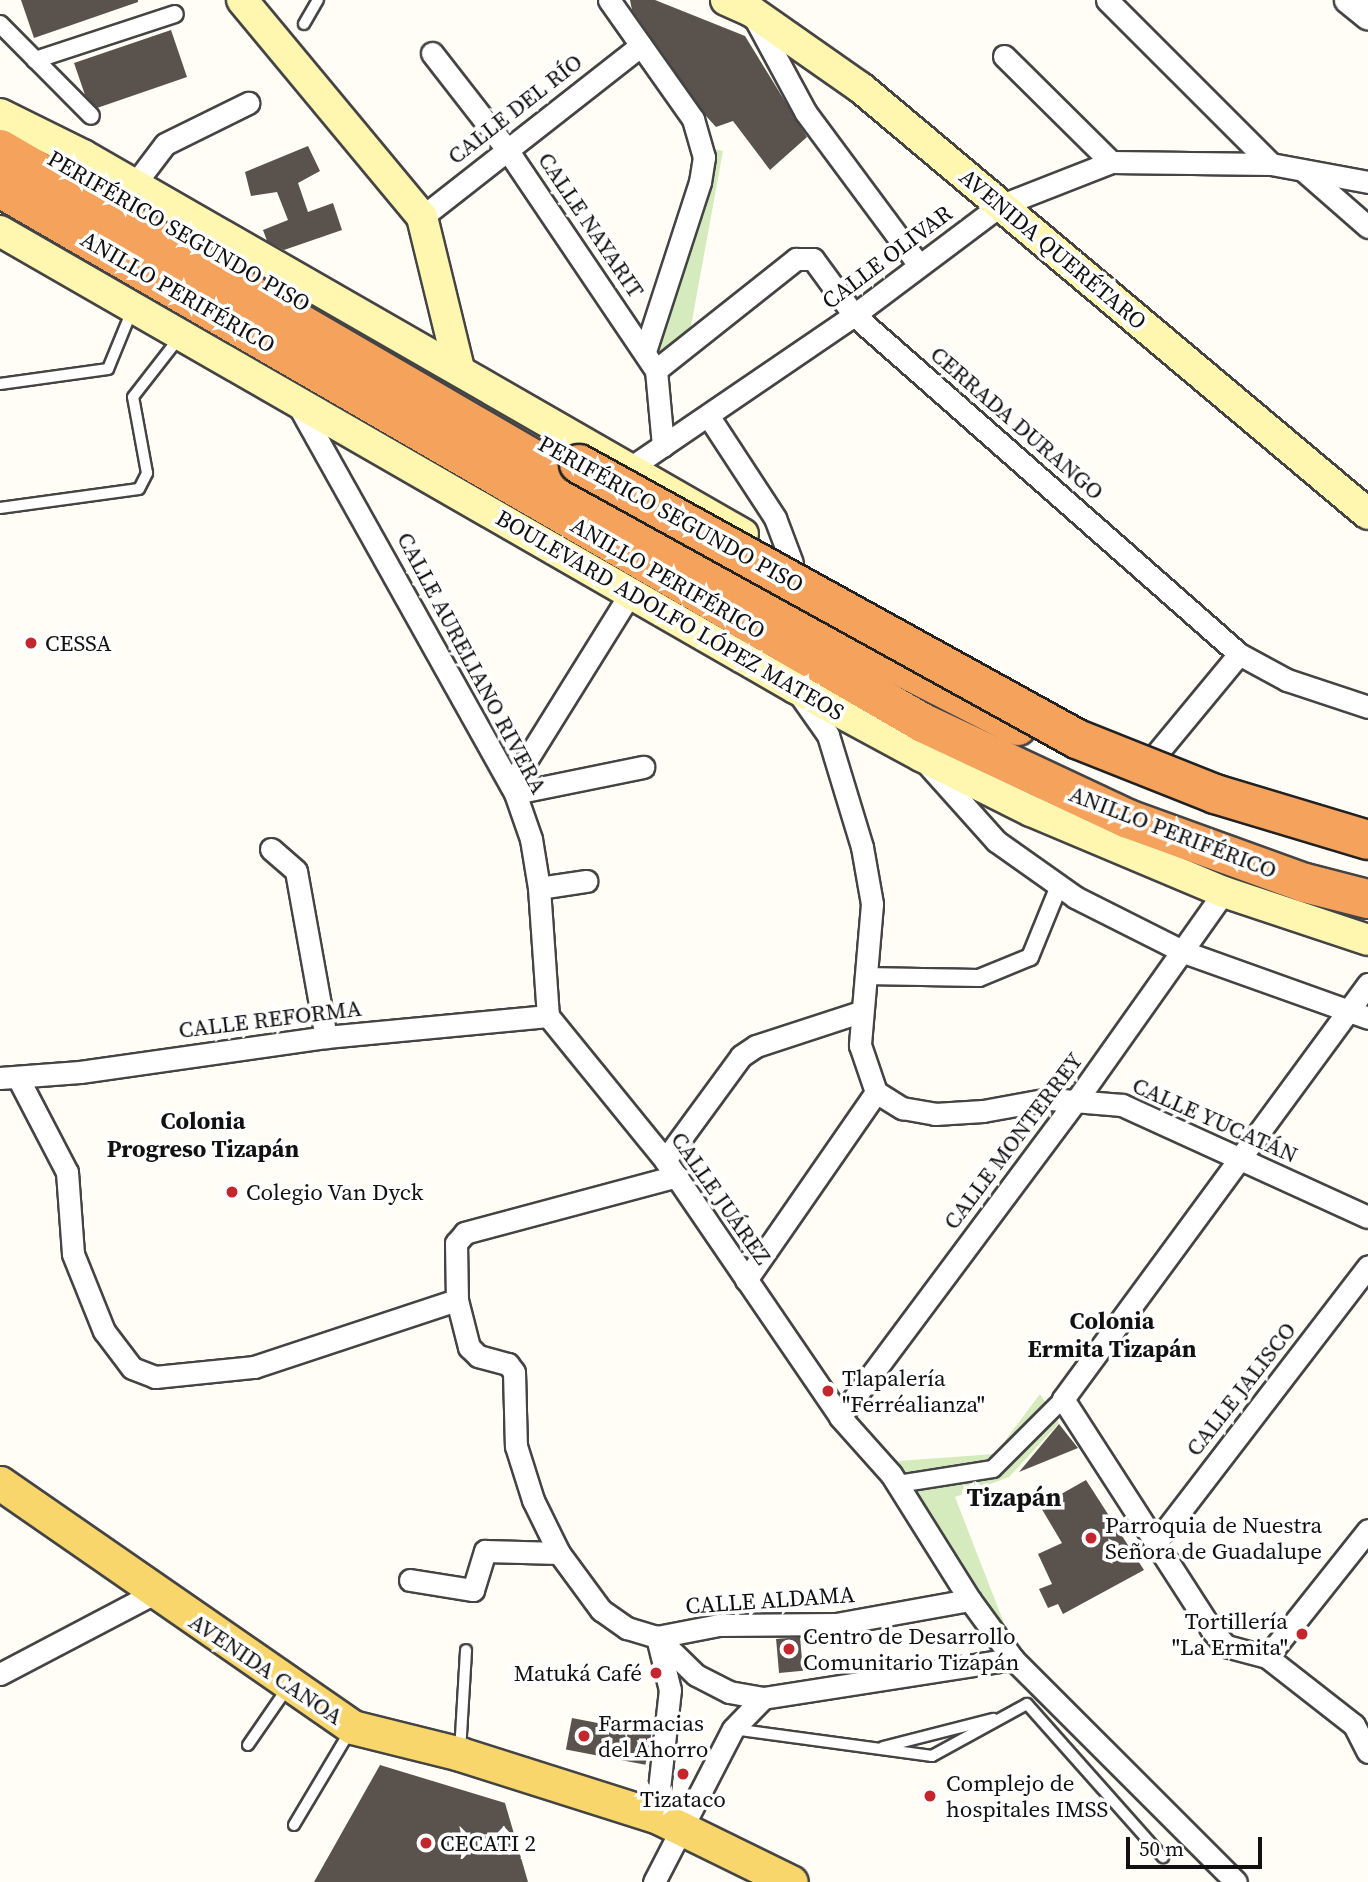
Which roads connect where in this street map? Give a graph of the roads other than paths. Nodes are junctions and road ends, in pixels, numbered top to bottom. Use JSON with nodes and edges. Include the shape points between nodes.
{"nodes":[{"id":1,"x":242,"y":0,"type":"edge"},
{"id":2,"x":318,"y":0,"type":"edge"},
{"id":3,"x":609,"y":0,"type":"edge"},
{"id":4,"x":1107,"y":0,"type":"edge"},
{"id":5,"x":1348,"y":0,"type":"edge"},
{"id":6,"x":742,"y":4,"type":"edge"},
{"id":7,"x":175,"y":14,"type":"dead end"},
{"id":8,"x":1368,"y":16,"type":"edge"},
{"id":9,"x":0,"y":24,"type":"edge"},
{"id":10,"x":304,"y":24,"type":"dead end"},
{"id":11,"x":641,"y":45,"type":"junction"},
{"id":12,"x":432,"y":53,"type":"dead end"},
{"id":13,"x":1004,"y":56,"type":"dead end"},
{"id":14,"x":36,"y":60,"type":"junction"},
{"id":15,"x":248,"y":103,"type":"dead end"},
{"id":16,"x":0,"y":114,"type":"edge"},
{"id":17,"x":91,"y":116,"type":"dead end"},
{"id":18,"x":0,"y":131,"type":"edge"},
{"id":19,"x":506,"y":148,"type":"junction"},
{"id":20,"x":0,"y":149,"type":"edge"},
{"id":21,"x":1111,"y":162,"type":"junction"},
{"id":22,"x":1271,"y":164,"type":"junction"},
{"id":23,"x":1303,"y":169,"type":"junction"},
{"id":24,"x":1368,"y":182,"type":"edge"},
{"id":25,"x":134,"y":185,"type":"junction"},
{"id":26,"x":0,"y":188,"type":"edge"},
{"id":27,"x":999,"y":206,"type":"junction"},
{"id":28,"x":0,"y":216,"type":"edge"},
{"id":29,"x":422,"y":217,"type":"junction"},
{"id":30,"x":1368,"y":227,"type":"edge"},
{"id":31,"x":0,"y":231,"type":"edge"},
{"id":32,"x":919,"y":265,"type":"junction"},
{"id":33,"x":133,"y":306,"type":"junction"},
{"id":34,"x":854,"y":315,"type":"junction"},
{"id":35,"x":182,"y":334,"type":"junction"},
{"id":36,"x":645,"y":351,"type":"junction"},
{"id":37,"x":459,"y":369,"type":"junction"},
{"id":38,"x":656,"y":370,"type":"junction"},
{"id":39,"x":0,"y":384,"type":"edge"},
{"id":40,"x":293,"y":396,"type":"junction"},
{"id":41,"x":709,"y":417,"type":"junction"},
{"id":42,"x":663,"y":446,"type":"junction"},
{"id":43,"x":630,"y":468,"type":"junction"},
{"id":44,"x":0,"y":508,"type":"edge"},
{"id":45,"x":1368,"y":514,"type":"edge"},
{"id":46,"x":729,"y":526,"type":"junction"},
{"id":47,"x":652,"y":528,"type":"junction"},
{"id":48,"x":792,"y":563,"type":"junction"},
{"id":49,"x":630,"y":594,"type":"junction"},
{"id":50,"x":1239,"y":654,"type":"junction"},
{"id":51,"x":795,"y":688,"type":"junction"},
{"id":52,"x":1368,"y":707,"type":"edge"},
{"id":53,"x":921,"y":756,"type":"junction"},
{"id":54,"x":1153,"y":758,"type":"junction"},
{"id":55,"x":643,"y":767,"type":"dead end"},
{"id":56,"x":513,"y":789,"type":"junction"},
{"id":57,"x":1368,"y":828,"type":"edge"},
{"id":58,"x":1368,"y":839,"type":"edge"},
{"id":59,"x":271,"y":849,"type":"dead end"},
{"id":60,"x":1368,"y":860,"type":"edge"},
{"id":61,"x":586,"y":881,"type":"dead end"},
{"id":62,"x":1059,"y":886,"type":"junction"},
{"id":63,"x":539,"y":888,"type":"junction"},
{"id":64,"x":1224,"y":892,"type":"junction"},
{"id":65,"x":1368,"y":899,"type":"edge"},
{"id":66,"x":1368,"y":908,"type":"edge"},
{"id":67,"x":1368,"y":940,"type":"edge"},
{"id":68,"x":1184,"y":951,"type":"junction"},
{"id":69,"x":865,"y":976,"type":"junction"},
{"id":70,"x":1368,"y":984,"type":"edge"},
{"id":71,"x":860,"y":1012,"type":"junction"},
{"id":72,"x":1359,"y":1013,"type":"edge"},
{"id":73,"x":548,"y":1016,"type":"junction"},
{"id":74,"x":326,"y":1037,"type":"junction"},
{"id":75,"x":9,"y":1078,"type":"edge"},
{"id":76,"x":876,"y":1092,"type":"junction"},
{"id":77,"x":1078,"y":1098,"type":"junction"},
{"id":78,"x":1237,"y":1157,"type":"junction"},
{"id":79,"x":671,"y":1168,"type":"junction"},
{"id":80,"x":1368,"y":1217,"type":"edge"},
{"id":81,"x":1368,"y":1266,"type":"edge"},
{"id":82,"x":746,"y":1280,"type":"junction"},
{"id":83,"x":457,"y":1300,"type":"junction"},
{"id":84,"x":1063,"y":1399,"type":"junction"},
{"id":85,"x":840,"y":1417,"type":"junction"},
{"id":86,"x":0,"y":1483,"type":"edge"},
{"id":87,"x":898,"y":1484,"type":"junction"},
{"id":88,"x":1368,"y":1530,"type":"edge"},
{"id":89,"x":1155,"y":1544,"type":"junction"},
{"id":90,"x":559,"y":1553,"type":"junction"},
{"id":91,"x":410,"y":1580,"type":"dead end"},
{"id":92,"x":154,"y":1593,"type":"junction"},
{"id":93,"x":970,"y":1600,"type":"junction"},
{"id":94,"x":657,"y":1637,"type":"junction"},
{"id":95,"x":466,"y":1650,"type":"dead end"},
{"id":96,"x":1267,"y":1657,"type":"junction"},
{"id":97,"x":1013,"y":1659,"type":"junction"},
{"id":98,"x":0,"y":1674,"type":"edge"},
{"id":99,"x":289,"y":1686,"type":"junction"},
{"id":100,"x":763,"y":1698,"type":"junction"},
{"id":101,"x":1006,"y":1716,"type":"junction"},
{"id":102,"x":1361,"y":1719,"type":"edge"},
{"id":103,"x":352,"y":1727,"type":"junction"},
{"id":104,"x":733,"y":1730,"type":"junction"},
{"id":105,"x":248,"y":1745,"type":"dead end"},
{"id":106,"x":876,"y":1749,"type":"junction"},
{"id":107,"x":1368,"y":1752,"type":"edge"},
{"id":108,"x":460,"y":1754,"type":"junction"},
{"id":109,"x":669,"y":1823,"type":"junction"},
{"id":110,"x":294,"y":1825,"type":"dead end"},
{"id":111,"x":1163,"y":1857,"type":"dead end"},
{"id":112,"x":654,"y":1882,"type":"edge"},
{"id":113,"x":791,"y":1882,"type":"edge"},
{"id":114,"x":1236,"y":1882,"type":"edge"}],
"edges":[{"from":1,"to":29,"type":"main road"},
{"from":2,"to":10,"type":"lane"},
{"from":3,"to":11,"type":"street"},
{"from":4,"to":22,"type":"street"},
{"from":5,"to":8,"type":"street"},
{"from":6,"to":27,"type":"main road","name":"AVENIDA QUERÉTARO","via":[[861,88]]},
{"from":6,"to":32,"type":"street","via":[[806,113]]},
{"from":7,"to":14,"type":"street"},
{"from":9,"to":14,"type":"street"},
{"from":11,"to":19,"type":"street","name":"CALLE DEL RÍO"},
{"from":11,"to":36,"type":"street","via":[[692,119],[704,157]]},
{"from":12,"to":19,"type":"street","name":"CALLE NAYARIT"},
{"from":13,"to":21,"type":"street"},
{"from":14,"to":17,"type":"street"},
{"from":15,"to":25,"type":"street","via":[[165,144]]},
{"from":16,"to":25,"type":"main road"},
{"from":18,"to":58,"type":"highway","name":"PERIFÉRICO SEGUNDO PISO","bridge":true,"via":[[175,225],[591,470],[1077,740],[1215,794]]},
{"from":19,"to":29,"type":"street","name":"CALLE DEL RÍO"},
{"from":19,"to":36,"type":"street","name":"CALLE NAYARIT"},
{"from":20,"to":47,"type":"highway","name":"ANILLO PERIFÉRICO"},
{"from":21,"to":22,"type":"street","name":"CALLE OLIVAR","via":[[1186,159]]},
{"from":21,"to":27,"type":"street","name":"CALLE OLIVAR"},
{"from":22,"to":23,"type":"street","name":"CALLE OLIVAR"},
{"from":23,"to":24,"type":"street","name":"CALLE OLIVAR"},
{"from":23,"to":30,"type":"street"},
{"from":25,"to":37,"type":"main road"},
{"from":26,"to":65,"type":"highway","name":"ANILLO PERIFÉRICO","via":[[923,723],[1128,819],[1305,883]]},
{"from":27,"to":32,"type":"street","name":"CALLE OLIVAR"},
{"from":27,"to":45,"type":"main road","name":"AVENIDA QUERÉTARO"},
{"from":28,"to":66,"type":"highway","via":[[291,376],[737,639],[927,743],[1073,814]]},
{"from":29,"to":37,"type":"main road"},
{"from":31,"to":33,"type":"main road","name":"BOULEVARD ADOLFO LÓPEZ MATEOS"},
{"from":32,"to":34,"type":"street","name":"CALLE OLIVAR"},
{"from":33,"to":35,"type":"main road","name":"BOULEVARD ADOLFO LÓPEZ MATEOS"},
{"from":33,"to":39,"type":"lane","via":[[108,369]]},
{"from":34,"to":38,"type":"street","name":"CERRADA DURANGO","via":[[813,259],[805,257]]},
{"from":34,"to":41,"type":"street","name":"CALLE OLIVAR"},
{"from":34,"to":50,"type":"street","name":"CERRADA DURANGO"},
{"from":35,"to":40,"type":"main road","name":"BOULEVARD ADOLFO LÓPEZ MATEOS"},
{"from":35,"to":44,"type":"lane","via":[[133,397],[147,473],[139,489]]},
{"from":36,"to":38,"type":"street","name":"CALLE NAYARIT"},
{"from":37,"to":43,"type":"main road"},
{"from":38,"to":42,"type":"street","name":"CALLE NAYARIT"},
{"from":40,"to":49,"type":"main road","name":"BOULEVARD ADOLFO LÓPEZ MATEOS"},
{"from":40,"to":56,"type":"street","name":"CALLE AURELIANO RIVERA"},
{"from":41,"to":42,"type":"street","name":"CALLE OLIVAR"},
{"from":41,"to":48,"type":"street","via":[[775,518]]},
{"from":42,"to":43,"type":"street","name":"CALLE OLIVAR"},
{"from":43,"to":46,"type":"main road"},
{"from":46,"to":47,"type":"highway"},
{"from":46,"to":48,"type":"main road"},
{"from":47,"to":60,"type":"highway","name":"ANILLO PERIFÉRICO","via":[[874,653],[1090,763]]},
{"from":48,"to":54,"type":"main road","via":[[994,680]]},
{"from":49,"to":51,"type":"main road","name":"BOULEVARD ADOLFO LÓPEZ MATEOS"},
{"from":49,"to":56,"type":"street"},
{"from":50,"to":52,"type":"street","name":"CERRADA DURANGO","via":[[1310,690]]},
{"from":50,"to":54,"type":"street"},
{"from":51,"to":53,"type":"main road","name":"BOULEVARD ADOLFO LÓPEZ MATEOS"},
{"from":51,"to":69,"type":"street","via":[[828,735],[862,847],[872,904]]},
{"from":53,"to":62,"type":"street","via":[[996,841]]},
{"from":53,"to":64,"type":"main road","name":"BOULEVARD ADOLFO LÓPEZ MATEOS","via":[[1031,811]]},
{"from":54,"to":57,"type":"main road"},
{"from":55,"to":56,"type":"street"},
{"from":56,"to":63,"type":"street","name":"CALLE AURELIANO RIVERA","via":[[531,839]]},
{"from":59,"to":74,"type":"street","via":[[296,871]]},
{"from":61,"to":63,"type":"street"},
{"from":62,"to":68,"type":"street"},
{"from":62,"to":69,"type":"street","via":[[1030,957],[979,978]]},
{"from":63,"to":73,"type":"street","name":"CALLE AURELIANO RIVERA"},
{"from":64,"to":67,"type":"main road","name":"BOULEVARD ADOLFO LÓPEZ MATEOS"},
{"from":64,"to":68,"type":"street","name":"CALLE MONTERREY"},
{"from":68,"to":72,"type":"street"},
{"from":68,"to":77,"type":"street","name":"CALLE MONTERREY"},
{"from":69,"to":71,"type":"street"},
{"from":70,"to":72,"type":"street"},
{"from":71,"to":76,"type":"street","via":[[860,1045]]},
{"from":71,"to":79,"type":"street","via":[[748,1051]]},
{"from":72,"to":78,"type":"street"},
{"from":73,"to":74,"type":"street","name":"CALLE REFORMA"},
{"from":73,"to":79,"type":"street","name":"CALLE JUÁREZ"},
{"from":74,"to":75,"type":"street","name":"CALLE REFORMA"},
{"from":75,"to":83,"type":"street","via":[[66,1172],[72,1254],[104,1331],[132,1368],[155,1377],[254,1367]]},
{"from":76,"to":77,"type":"street","name":"CALLE YUCATÁN","via":[[902,1108],[935,1114]]},
{"from":76,"to":82,"type":"street"},
{"from":77,"to":78,"type":"street","name":"CALLE YUCATÁN","via":[[1122,1105]]},
{"from":77,"to":85,"type":"street","name":"CALLE MONTERREY"},
{"from":78,"to":80,"type":"street","name":"CALLE YUCATÁN"},
{"from":78,"to":84,"type":"street"},
{"from":79,"to":82,"type":"street","name":"CALLE JUÁREZ"},
{"from":79,"to":83,"type":"street","via":[[465,1233],[456,1243]]},
{"from":81,"to":89,"type":"street","name":"CALLE JALISCO"},
{"from":82,"to":85,"type":"street","name":"CALLE JUÁREZ"},
{"from":83,"to":90,"type":"street","via":[[469,1347],[478,1356],[508,1364],[514,1372],[516,1446],[533,1500]]},
{"from":84,"to":87,"type":"street","via":[[993,1469]]},
{"from":84,"to":89,"type":"street"},
{"from":85,"to":87,"type":"street","name":"CALLE JUÁREZ"},
{"from":86,"to":92,"type":"main road","name":"AVENIDA CANOA"},
{"from":87,"to":93,"type":"street","name":"CALLE JUÁREZ"},
{"from":88,"to":96,"type":"street"},
{"from":89,"to":96,"type":"street","via":[[1226,1646]]},
{"from":90,"to":91,"type":"street","via":[[485,1551],[473,1590]]},
{"from":90,"to":94,"type":"street","via":[[601,1610],[627,1628]]},
{"from":92,"to":98,"type":"street"},
{"from":92,"to":99,"type":"main road","name":"AVENIDA CANOA"},
{"from":93,"to":94,"type":"street","name":"CALLE ALDAMA","via":[[836,1624],[719,1625]]},
{"from":93,"to":97,"type":"street","name":"CALLE JUÁREZ"},
{"from":94,"to":100,"type":"street","via":[[696,1675],[729,1692]]},
{"from":94,"to":109,"type":"street","via":[[670,1690]]},
{"from":95,"to":108,"type":"lane"},
{"from":96,"to":102,"type":"street"},
{"from":97,"to":100,"type":"street"},
{"from":97,"to":114,"type":"street","name":"CALLE JUÁREZ"},
{"from":99,"to":103,"type":"main road","name":"AVENIDA CANOA"},
{"from":99,"to":105,"type":"lane"},
{"from":100,"to":104,"type":"street"},
{"from":101,"to":106,"type":"lane"},
{"from":101,"to":106,"type":"lane","via":[[938,1755]]},
{"from":101,"to":111,"type":"lane","via":[[1027,1704]]},
{"from":102,"to":107,"type":"street"},
{"from":103,"to":108,"type":"main road","name":"AVENIDA CANOA"},
{"from":103,"to":110,"type":"lane"},
{"from":104,"to":106,"type":"lane"},
{"from":104,"to":109,"type":"street"},
{"from":108,"to":109,"type":"main road","name":"AVENIDA CANOA"},
{"from":109,"to":112,"type":"street"},
{"from":109,"to":113,"type":"main road","name":"AVENIDA CANOA"}]}
